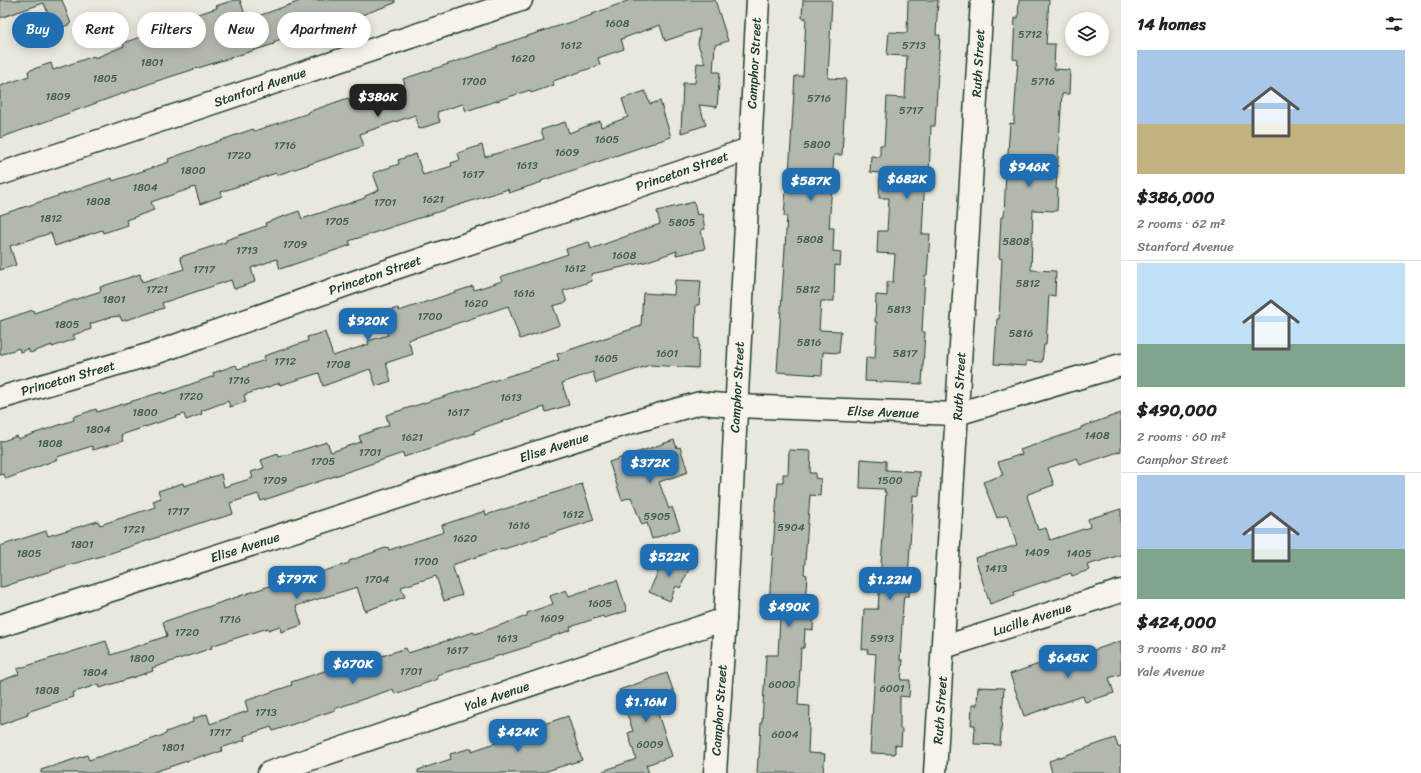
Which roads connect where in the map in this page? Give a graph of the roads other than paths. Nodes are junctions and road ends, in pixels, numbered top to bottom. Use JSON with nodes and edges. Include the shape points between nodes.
{"nodes":[{"id":1,"x":521,"y":0,"type":"edge"},
{"id":2,"x":758,"y":0,"type":"edge"},
{"id":3,"x":982,"y":0,"type":"edge"},
{"id":4,"x":749,"y":149,"type":"junction"},
{"id":5,"x":0,"y":174,"type":"edge"},
{"id":6,"x":1121,"y":365,"type":"edge"},
{"id":7,"x":0,"y":398,"type":"edge"},
{"id":8,"x":736,"y":406,"type":"junction"},
{"id":9,"x":957,"y":414,"type":"junction"},
{"id":10,"x":1121,"y":591,"type":"edge"},
{"id":11,"x":725,"y":619,"type":"junction"},
{"id":12,"x":0,"y":626,"type":"edge"},
{"id":13,"x":944,"y":648,"type":"junction"},
{"id":14,"x":269,"y":773,"type":"edge"},
{"id":15,"x":715,"y":773,"type":"edge"},
{"id":16,"x":935,"y":773,"type":"edge"}],
"edges":[{"from":1,"to":5,"type":"street","name":"Stanford Avenue"},
{"from":2,"to":4,"type":"street","name":"Camphor Street"},
{"from":3,"to":9,"type":"street","name":"Ruth Street"},
{"from":4,"to":7,"type":"street","name":"Princeton Street","via":[[360,280],[158,352]]},
{"from":4,"to":8,"type":"street","name":"Camphor Street"},
{"from":6,"to":9,"type":"street","name":"Elise Avenue"},
{"from":8,"to":9,"type":"street","name":"Elise Avenue"},
{"from":8,"to":11,"type":"street","name":"Camphor Street"},
{"from":8,"to":12,"type":"street","name":"Elise Avenue","via":[[700,403],[612,428]]},
{"from":9,"to":13,"type":"street","name":"Ruth Street"},
{"from":10,"to":13,"type":"street","name":"Lucille Avenue"},
{"from":11,"to":14,"type":"street","name":"Yale Avenue"},
{"from":11,"to":15,"type":"street","name":"Camphor Street"},
{"from":13,"to":16,"type":"street","name":"Ruth Street"}]}
